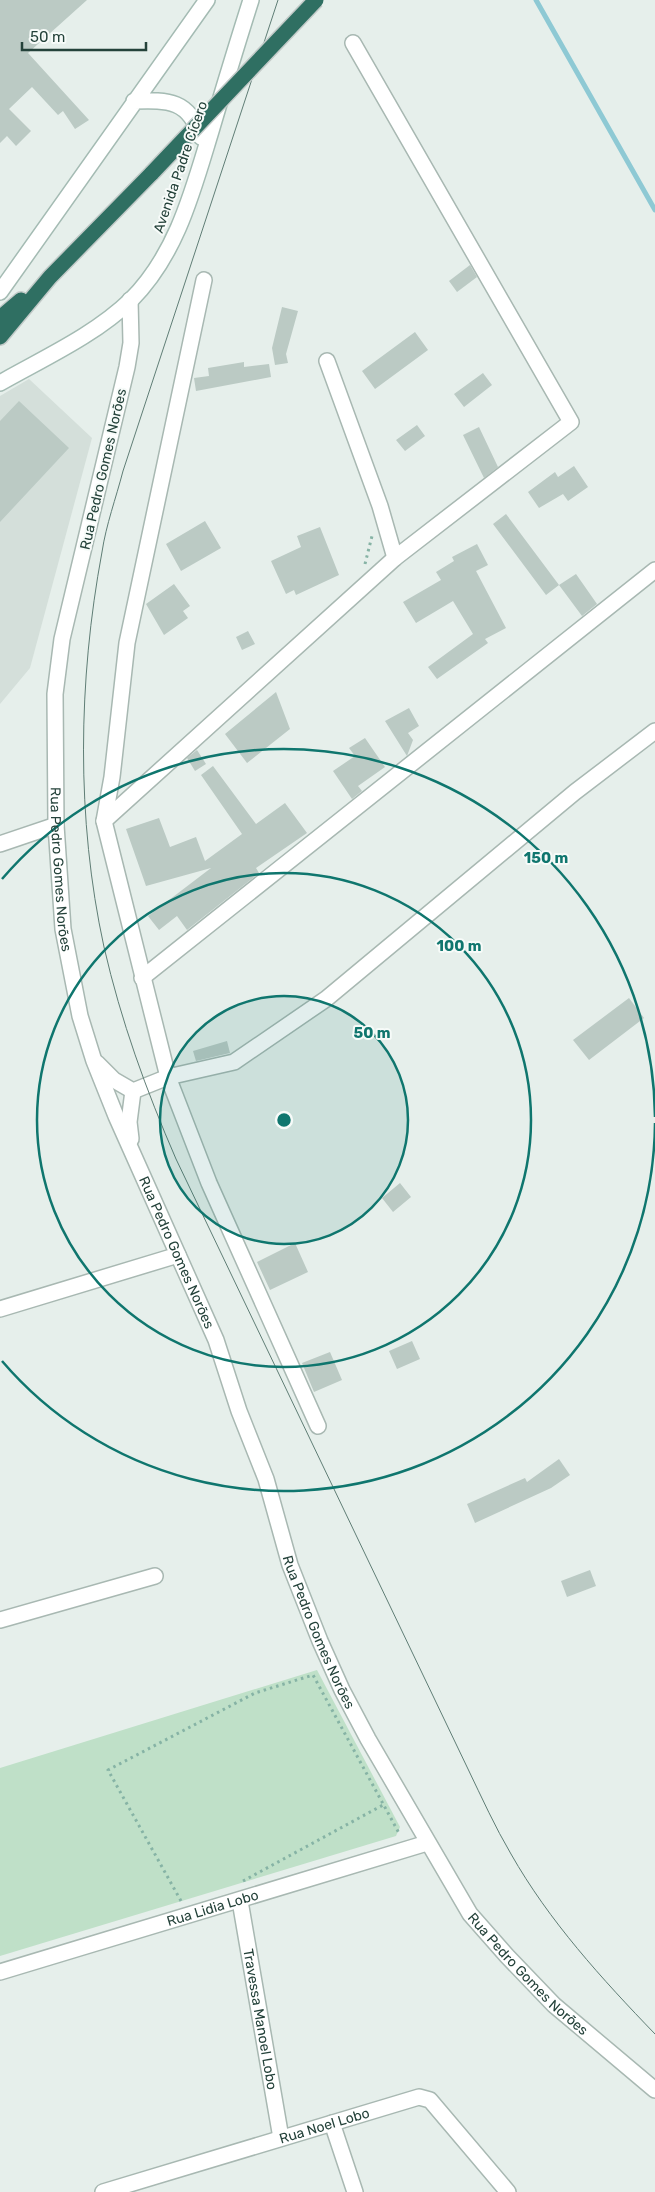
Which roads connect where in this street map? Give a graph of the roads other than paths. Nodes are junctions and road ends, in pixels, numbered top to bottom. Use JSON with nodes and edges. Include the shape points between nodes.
{"nodes":[{"id":1,"x":207,"y":0,"type":"edge"},
{"id":2,"x":251,"y":0,"type":"edge"},
{"id":3,"x":316,"y":0,"type":"edge"},
{"id":4,"x":353,"y":43,"type":"dead end"},
{"id":5,"x":134,"y":101,"type":"junction"},
{"id":6,"x":200,"y":166,"type":"junction"},
{"id":7,"x":50,"y":277,"type":"junction"},
{"id":8,"x":204,"y":280,"type":"dead end"},
{"id":9,"x":0,"y":292,"type":"edge"},
{"id":10,"x":130,"y":300,"type":"junction"},
{"id":11,"x":0,"y":318,"type":"edge"},
{"id":12,"x":0,"y":337,"type":"edge"},
{"id":13,"x":327,"y":361,"type":"dead end"},
{"id":14,"x":0,"y":383,"type":"edge"},
{"id":15,"x":395,"y":558,"type":"junction"},
{"id":16,"x":655,"y":570,"type":"edge"},
{"id":17,"x":655,"y":731,"type":"edge"},
{"id":18,"x":104,"y":820,"type":"junction"},
{"id":19,"x":56,"y":825,"type":"junction"},
{"id":20,"x":0,"y":844,"type":"edge"},
{"id":21,"x":142,"y":978,"type":"junction"},
{"id":22,"x":94,"y":1061,"type":"junction"},
{"id":23,"x":168,"y":1077,"type":"junction"},
{"id":24,"x":133,"y":1091,"type":"junction"},
{"id":25,"x":131,"y":1149,"type":"junction"},
{"id":26,"x":178,"y":1255,"type":"junction"},
{"id":27,"x":0,"y":1309,"type":"edge"},
{"id":28,"x":318,"y":1426,"type":"dead end"},
{"id":29,"x":155,"y":1576,"type":"dead end"},
{"id":30,"x":0,"y":1620,"type":"edge"},
{"id":31,"x":427,"y":1843,"type":"junction"},
{"id":32,"x":240,"y":1901,"type":"junction"},
{"id":33,"x":0,"y":1972,"type":"edge"},
{"id":34,"x":655,"y":2090,"type":"edge"},
{"id":35,"x":332,"y":2123,"type":"junction"},
{"id":36,"x":281,"y":2138,"type":"junction"},
{"id":37,"x":103,"y":2192,"type":"edge"},
{"id":38,"x":355,"y":2192,"type":"edge"},
{"id":39,"x":508,"y":2192,"type":"edge"}],
"edges":[{"from":1,"to":5,"type":"street"},
{"from":2,"to":6,"type":"street","name":"Avenida Padre Cícero"},
{"from":3,"to":7,"type":"highway","name":"Avenida Padre Cícero","bridge":true},
{"from":4,"to":15,"type":"street","via":[[571,422]]},
{"from":5,"to":6,"type":"street","via":[[161,100],[178,106],[193,117],[201,136]]},
{"from":5,"to":9,"type":"street"},
{"from":6,"to":10,"type":"street","name":"Avenida Padre Cícero","via":[[172,243],[154,273]]},
{"from":7,"to":11,"type":"highway","name":"Avenida Padre Cícero"},
{"from":7,"to":12,"type":"highway","name":"Avenida Padre Cícero"},
{"from":8,"to":18,"type":"street","via":[[127,643],[112,778]]},
{"from":10,"to":14,"type":"street","name":"Avenida Padre Cícero","via":[[82,336]]},
{"from":10,"to":19,"type":"street","name":"Rua Pedro Gomes Norões","via":[[131,343],[127,367],[62,639],[55,694]]},
{"from":13,"to":15,"type":"street","via":[[380,506]]},
{"from":15,"to":18,"type":"street"},
{"from":16,"to":21,"type":"street"},
{"from":17,"to":23,"type":"street","via":[[575,792],[326,999],[234,1062]]},
{"from":18,"to":21,"type":"street"},
{"from":19,"to":20,"type":"street"},
{"from":19,"to":22,"type":"street","name":"Rua Pedro Gomes Norões","via":[[66,947],[80,1016]]},
{"from":21,"to":23,"type":"street"},
{"from":22,"to":24,"type":"street","via":[[114,1080]]},
{"from":22,"to":25,"type":"street","name":"Rua Pedro Gomes Norões"},
{"from":23,"to":24,"type":"street"},
{"from":23,"to":28,"type":"street","via":[[209,1183]]},
{"from":24,"to":25,"type":"street","via":[[129,1122]]},
{"from":25,"to":26,"type":"street","name":"Rua Pedro Gomes Norões"},
{"from":26,"to":27,"type":"street"},
{"from":26,"to":31,"type":"street","name":"Rua Pedro Gomes Norões","via":[[216,1340],[266,1479],[290,1565],[320,1642],[359,1722]]},
{"from":29,"to":30,"type":"street"},
{"from":31,"to":32,"type":"street","name":"Rua Lidia Lobo"},
{"from":31,"to":34,"type":"street","name":"Rua Pedro Gomes Norões","via":[[470,1914],[507,1956],[554,2005]]},
{"from":32,"to":33,"type":"street","name":"Rua Lidia Lobo"},
{"from":32,"to":36,"type":"street","name":"Travessa Manoel Lobo"},
{"from":35,"to":36,"type":"street","name":"Rua Noel Lobo"},
{"from":35,"to":38,"type":"street"},
{"from":35,"to":39,"type":"street","name":"Rua Noel Lobo","via":[[419,2097],[430,2100]]},
{"from":36,"to":37,"type":"street","name":"Rua Noel Lobo"}]}
